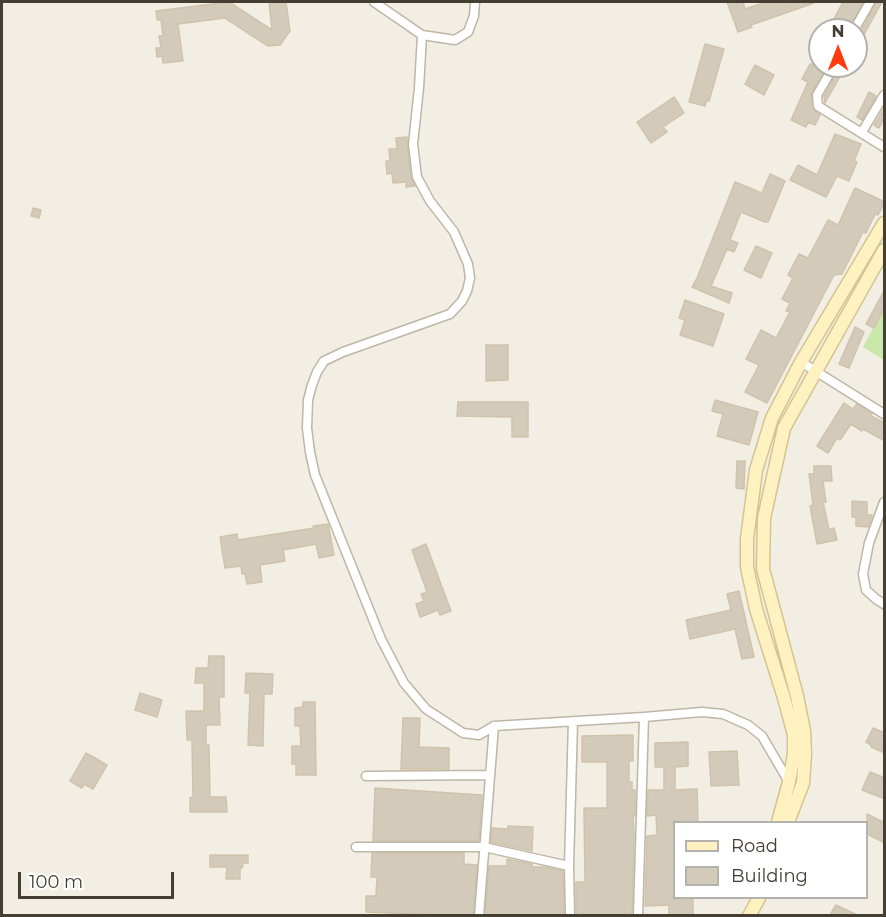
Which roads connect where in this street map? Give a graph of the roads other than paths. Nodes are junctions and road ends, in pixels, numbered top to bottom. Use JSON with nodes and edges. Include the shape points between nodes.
{"nodes":[{"id":1,"x":374,"y":2,"type":"edge"},
{"id":2,"x":476,"y":2,"type":"edge"},
{"id":3,"x":870,"y":2,"type":"edge"},
{"id":4,"x":861,"y":18,"type":"edge"},
{"id":5,"x":422,"y":35,"type":"junction"},
{"id":6,"x":827,"y":78,"type":"edge"},
{"id":7,"x":885,"y":95,"type":"edge"},
{"id":8,"x":862,"y":132,"type":"junction"},
{"id":9,"x":885,"y":147,"type":"edge"},
{"id":10,"x":885,"y":223,"type":"edge"},
{"id":11,"x":885,"y":250,"type":"edge"},
{"id":12,"x":801,"y":362,"type":"junction"},
{"id":13,"x":816,"y":372,"type":"junction"},
{"id":14,"x":885,"y":414,"type":"edge"},
{"id":15,"x":885,"y":502,"type":"edge"},
{"id":16,"x":885,"y":604,"type":"edge"},
{"id":17,"x":644,"y":717,"type":"junction"},
{"id":18,"x":573,"y":722,"type":"junction"},
{"id":19,"x":494,"y":726,"type":"junction"},
{"id":20,"x":490,"y":775,"type":"junction"},
{"id":21,"x":366,"y":776,"type":"dead end"},
{"id":22,"x":789,"y":782,"type":"junction"},
{"id":23,"x":778,"y":821,"type":"edge"},
{"id":24,"x":788,"y":821,"type":"edge"},
{"id":25,"x":356,"y":847,"type":"dead end"},
{"id":26,"x":484,"y":847,"type":"junction"},
{"id":27,"x":569,"y":866,"type":"junction"},
{"id":28,"x":750,"y":899,"type":"edge"},
{"id":29,"x":758,"y":899,"type":"edge"},
{"id":30,"x":479,"y":915,"type":"edge"},
{"id":31,"x":570,"y":915,"type":"edge"},
{"id":32,"x":638,"y":915,"type":"edge"},
{"id":33,"x":740,"y":915,"type":"edge"},
{"id":34,"x":749,"y":915,"type":"edge"}],
"edges":[{"from":1,"to":5,"type":"street"},
{"from":2,"to":5,"type":"street","via":[[468,32],[455,40]]},
{"from":3,"to":4,"type":"street"},
{"from":5,"to":19,"type":"street","via":[[413,144],[417,177],[464,253],[470,279],[467,291],[450,314],[324,361],[308,400],[307,428],[315,475],[381,639],[404,683],[426,709],[463,734],[479,735]]},
{"from":6,"to":8,"type":"street","via":[[817,95],[818,106]]},
{"from":7,"to":8,"type":"street"},
{"from":8,"to":9,"type":"street"},
{"from":10,"to":12,"type":"main road"},
{"from":11,"to":13,"type":"main road"},
{"from":12,"to":13,"type":"street"},
{"from":12,"to":22,"type":"main road","via":[[772,418],[756,470],[747,539],[747,567],[756,609],[794,735]]},
{"from":13,"to":14,"type":"street"},
{"from":13,"to":24,"type":"main road","via":[[784,428],[764,518],[763,569],[804,731],[803,783]]},
{"from":15,"to":16,"type":"street","via":[[862,574],[867,590]]},
{"from":17,"to":18,"type":"street"},
{"from":17,"to":22,"type":"street","via":[[702,712],[723,714],[748,725],[762,736]]},
{"from":17,"to":32,"type":"street"},
{"from":18,"to":19,"type":"street"},
{"from":18,"to":27,"type":"street"},
{"from":19,"to":20,"type":"street"},
{"from":20,"to":21,"type":"street"},
{"from":20,"to":26,"type":"street"},
{"from":22,"to":23,"type":"main road"},
{"from":25,"to":26,"type":"street"},
{"from":26,"to":27,"type":"street"},
{"from":26,"to":30,"type":"street"},
{"from":27,"to":31,"type":"street"},
{"from":28,"to":33,"type":"main road"},
{"from":29,"to":34,"type":"main road"}]}
